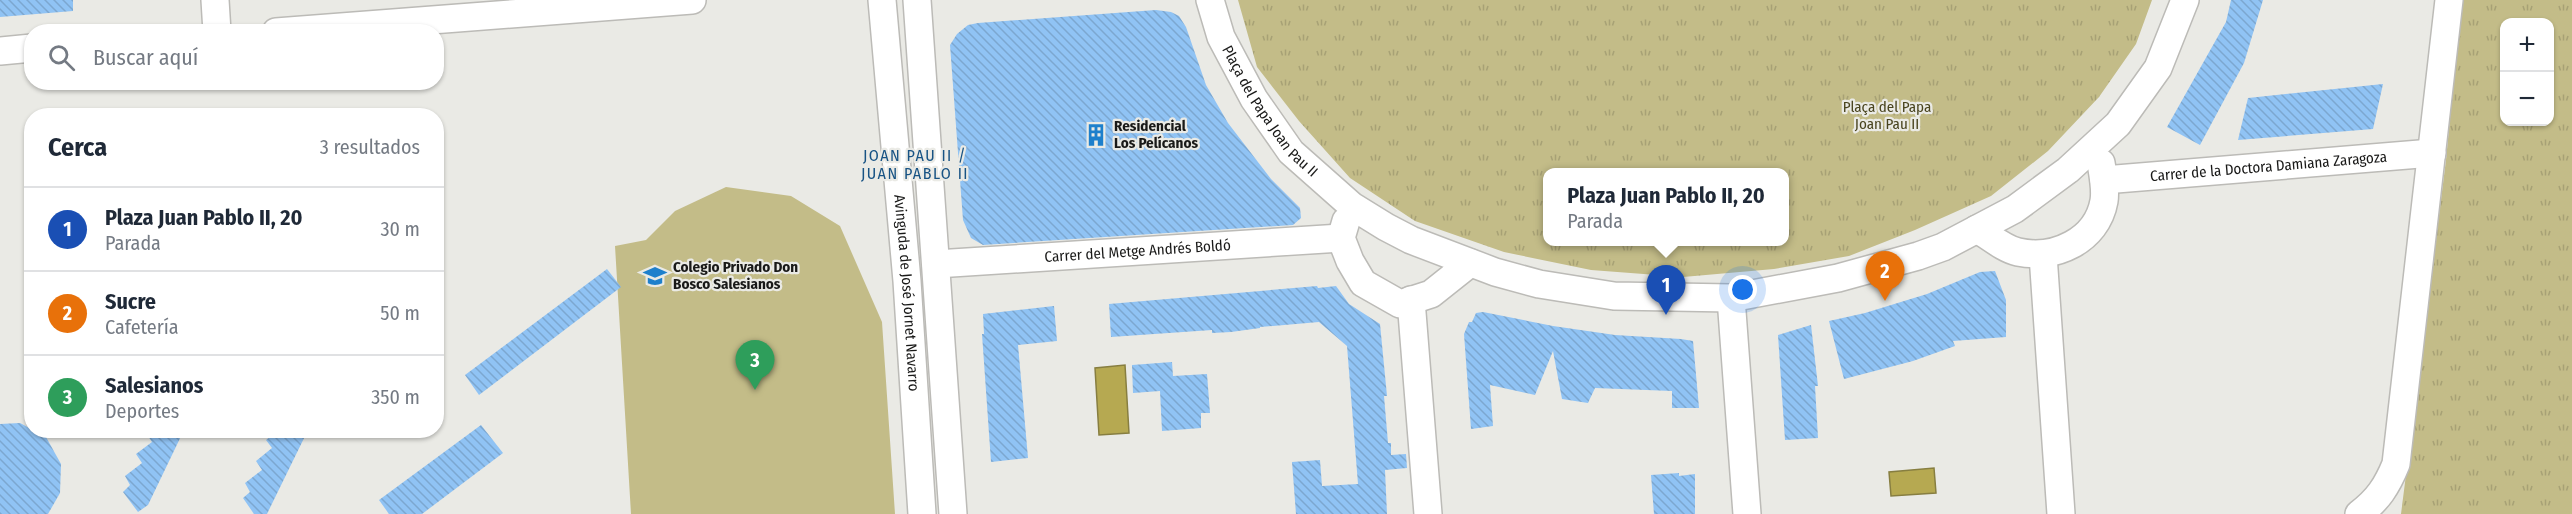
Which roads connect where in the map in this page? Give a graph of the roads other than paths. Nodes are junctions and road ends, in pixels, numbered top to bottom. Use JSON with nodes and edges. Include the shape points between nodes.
{"nodes":[{"id":1,"x":214,"y":0,"type":"edge"},
{"id":2,"x":692,"y":0,"type":"edge"},
{"id":3,"x":882,"y":0,"type":"edge"},
{"id":4,"x":917,"y":0,"type":"edge"},
{"id":5,"x":1210,"y":0,"type":"edge"},
{"id":6,"x":2186,"y":0,"type":"edge"},
{"id":7,"x":2449,"y":0,"type":"edge"},
{"id":8,"x":548,"y":5,"type":"edge"},
{"id":9,"x":216,"y":24,"type":"edge"},
{"id":10,"x":357,"y":24,"type":"edge"},
{"id":11,"x":24,"y":49,"type":"edge"},
{"id":12,"x":0,"y":51,"type":"edge"},
{"id":13,"x":2095,"y":145,"type":"junction"},
{"id":14,"x":2432,"y":153,"type":"junction"},
{"id":15,"x":2104,"y":180,"type":"junction"},
{"id":16,"x":1352,"y":206,"type":"junction"},
{"id":17,"x":1977,"y":229,"type":"junction"},
{"id":18,"x":1341,"y":238,"type":"junction"},
{"id":19,"x":2043,"y":255,"type":"junction"},
{"id":20,"x":1470,"y":262,"type":"junction"},
{"id":21,"x":936,"y":264,"type":"junction"},
{"id":22,"x":1731,"y":298,"type":"junction"},
{"id":23,"x":1411,"y":300,"type":"junction"},
{"id":24,"x":922,"y":514,"type":"edge"},
{"id":25,"x":953,"y":514,"type":"edge"},
{"id":26,"x":1428,"y":514,"type":"edge"},
{"id":27,"x":1747,"y":514,"type":"edge"},
{"id":28,"x":2061,"y":514,"type":"edge"},
{"id":29,"x":2359,"y":514,"type":"edge"}],
"edges":[{"from":1,"to":9,"type":"street"},
{"from":2,"to":8,"type":"street"},
{"from":3,"to":24,"type":"street","name":"Avinguda de José Jornet Navarro","via":[[907,280]]},
{"from":4,"to":21,"type":"street","name":"Avinguda de José Jornet Navarro"},
{"from":5,"to":16,"type":"street","name":"Plaça del Papa Joan Pau II","via":[[1221,37],[1254,99],[1292,152]]},
{"from":6,"to":13,"type":"street","name":"Plaça del Papa Joan Pau II","via":[[2158,69],[2118,124]]},
{"from":7,"to":14,"type":"street"},
{"from":8,"to":10,"type":"street"},
{"from":11,"to":12,"type":"street"},
{"from":13,"to":15,"type":"street"},
{"from":13,"to":17,"type":"street","name":"Plaça del Papa Joan Pau II","via":[[2015,209]]},
{"from":14,"to":15,"type":"street","name":"Carrer de la Doctora Damiana Zaragoza"},
{"from":14,"to":29,"type":"street","via":[[2396,464],[2388,485]]},
{"from":15,"to":19,"type":"street","via":[[2104,200],[2097,220],[2073,245]]},
{"from":16,"to":18,"type":"street"},
{"from":16,"to":20,"type":"street","name":"Plaça del Papa Joan Pau II","via":[[1411,240]]},
{"from":17,"to":19,"type":"street","via":[[2015,251]]},
{"from":17,"to":22,"type":"street","name":"Plaça del Papa Joan Pau II","via":[[1943,247],[1884,266]]},
{"from":18,"to":21,"type":"street","name":"Carrer del Metge Andrés Boldó"},
{"from":18,"to":23,"type":"street","via":[[1363,283],[1400,304]]},
{"from":19,"to":28,"type":"street"},
{"from":20,"to":22,"type":"street","name":"Plaça del Papa Joan Pau II","via":[[1539,284],[1614,296]]},
{"from":20,"to":23,"type":"street","via":[[1431,294]]},
{"from":21,"to":25,"type":"street","name":"Avinguda de José Jornet Navarro"},
{"from":22,"to":27,"type":"street"},
{"from":23,"to":26,"type":"street"}]}
